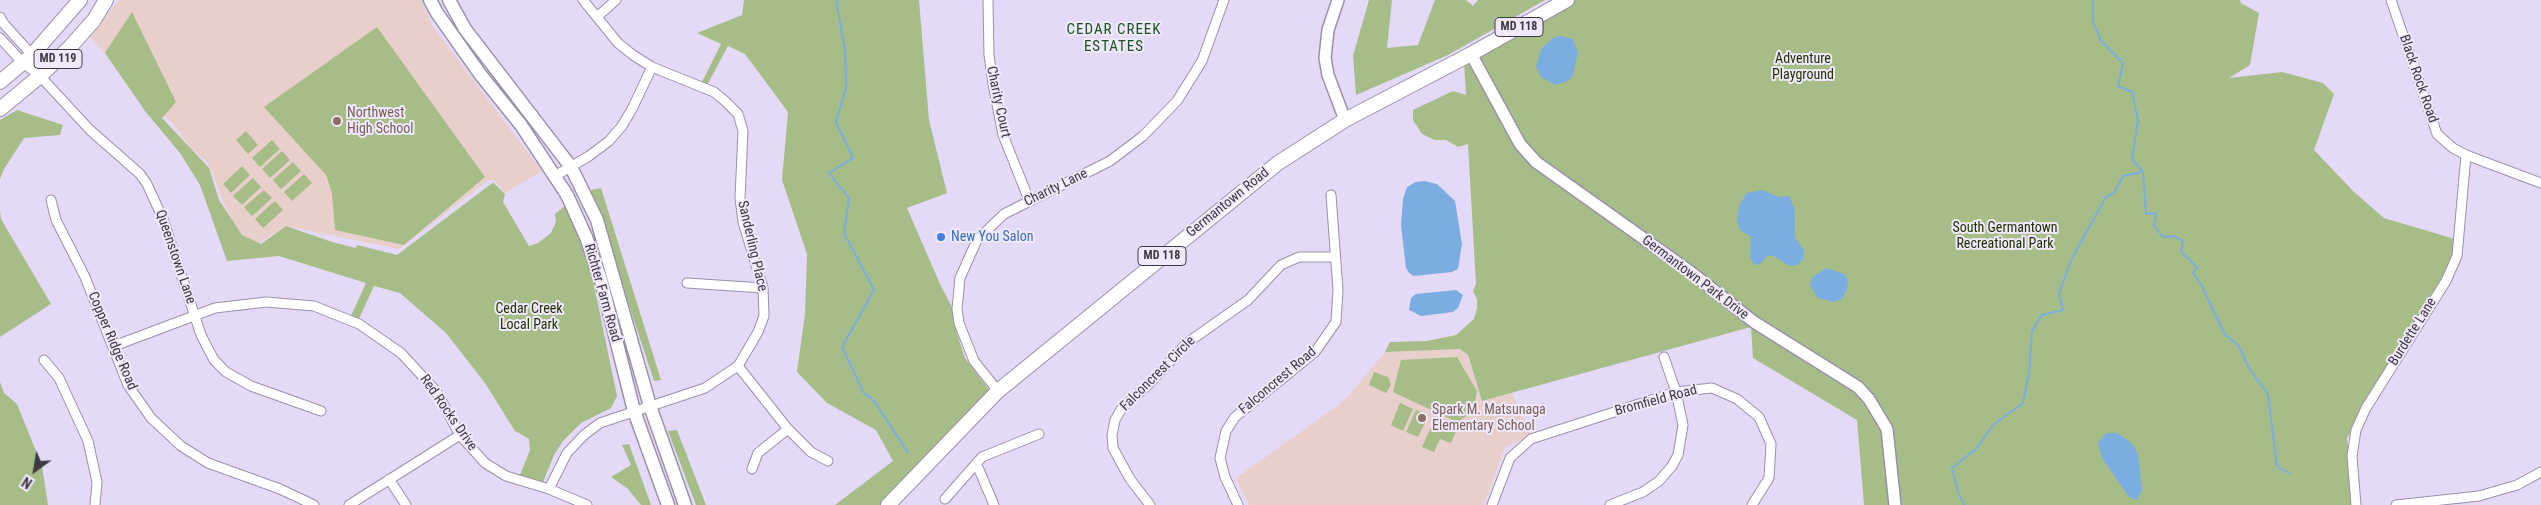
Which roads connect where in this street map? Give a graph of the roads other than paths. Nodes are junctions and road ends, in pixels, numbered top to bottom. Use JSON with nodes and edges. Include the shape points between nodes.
{"nodes":[{"id":1,"x":80,"y":0,"type":"edge"},
{"id":2,"x":106,"y":0,"type":"edge"},
{"id":3,"x":430,"y":0,"type":"edge"},
{"id":4,"x":449,"y":0,"type":"edge"},
{"id":5,"x":583,"y":0,"type":"edge"},
{"id":6,"x":616,"y":0,"type":"edge"},
{"id":7,"x":988,"y":0,"type":"edge"},
{"id":8,"x":1224,"y":0,"type":"edge"},
{"id":9,"x":1338,"y":0,"type":"edge"},
{"id":10,"x":1567,"y":0,"type":"edge"},
{"id":11,"x":2391,"y":0,"type":"edge"},
{"id":12,"x":0,"y":17,"type":"edge"},
{"id":13,"x":597,"y":17,"type":"junction"},
{"id":14,"x":14,"y":35,"type":"junction"},
{"id":15,"x":2,"y":41,"type":"edge"},
{"id":16,"x":1471,"y":54,"type":"junction"},
{"id":17,"x":28,"y":59,"type":"junction"},
{"id":18,"x":652,"y":67,"type":"junction"},
{"id":19,"x":40,"y":76,"type":"junction"},
{"id":20,"x":0,"y":82,"type":"edge"},
{"id":21,"x":0,"y":109,"type":"edge"},
{"id":22,"x":1345,"y":120,"type":"junction"},
{"id":23,"x":2466,"y":155,"type":"junction"},
{"id":24,"x":571,"y":167,"type":"junction"},
{"id":25,"x":555,"y":176,"type":"junction"},
{"id":26,"x":2541,"y":183,"type":"edge"},
{"id":27,"x":1331,"y":195,"type":"dead end"},
{"id":28,"x":51,"y":200,"type":"dead end"},
{"id":29,"x":1029,"y":200,"type":"junction"},
{"id":30,"x":1334,"y":257,"type":"junction"},
{"id":31,"x":687,"y":283,"type":"dead end"},
{"id":32,"x":763,"y":288,"type":"junction"},
{"id":33,"x":194,"y":315,"type":"junction"},
{"id":34,"x":114,"y":346,"type":"junction"},
{"id":35,"x":1664,"y":357,"type":"dead end"},
{"id":36,"x":44,"y":360,"type":"dead end"},
{"id":37,"x":738,"y":366,"type":"junction"},
{"id":38,"x":998,"y":391,"type":"junction"},
{"id":39,"x":1676,"y":392,"type":"junction"},
{"id":40,"x":650,"y":406,"type":"junction"},
{"id":41,"x":321,"y":411,"type":"dead end"},
{"id":42,"x":634,"y":411,"type":"junction"},
{"id":43,"x":788,"y":429,"type":"junction"},
{"id":44,"x":1039,"y":434,"type":"dead end"},
{"id":45,"x":460,"y":435,"type":"junction"},
{"id":46,"x":828,"y":461,"type":"dead end"},
{"id":47,"x":977,"y":465,"type":"junction"},
{"id":48,"x":752,"y":469,"type":"dead end"},
{"id":49,"x":2541,"y":472,"type":"edge"},
{"id":50,"x":389,"y":479,"type":"junction"},
{"id":51,"x":549,"y":489,"type":"junction"},
{"id":52,"x":945,"y":499,"type":"dead end"},
{"id":53,"x":1236,"y":504,"type":"edge"},
{"id":54,"x":95,"y":505,"type":"edge"},
{"id":55,"x":314,"y":505,"type":"edge"},
{"id":56,"x":349,"y":505,"type":"edge"},
{"id":57,"x":406,"y":505,"type":"edge"},
{"id":58,"x":587,"y":505,"type":"edge"},
{"id":59,"x":668,"y":505,"type":"edge"},
{"id":60,"x":685,"y":505,"type":"edge"},
{"id":61,"x":888,"y":505,"type":"edge"},
{"id":62,"x":994,"y":505,"type":"edge"},
{"id":63,"x":1150,"y":505,"type":"edge"},
{"id":64,"x":1492,"y":505,"type":"edge"},
{"id":65,"x":1610,"y":505,"type":"edge"},
{"id":66,"x":1752,"y":505,"type":"edge"},
{"id":67,"x":1895,"y":505,"type":"edge"},
{"id":68,"x":2356,"y":505,"type":"edge"},
{"id":69,"x":2396,"y":505,"type":"edge"}],
"edges":[{"from":1,"to":17,"type":"main road","number":"MD 119"},
{"from":2,"to":19,"type":"main road","number":"MD 119","via":[[94,20]]},
{"from":3,"to":25,"type":"main road","name":"Richter Farm Road"},
{"from":4,"to":24,"type":"main road","name":"Richter Farm Road","via":[[465,29]]},
{"from":5,"to":13,"type":"street","name":"Sanderling Place"},
{"from":6,"to":13,"type":"street"},
{"from":7,"to":29,"type":"street","name":"Charity Court","via":[[992,84],[1004,135]]},
{"from":8,"to":29,"type":"street","name":"Charity Lane","via":[[1202,61],[1177,101],[1143,136],[1110,161]]},
{"from":9,"to":22,"type":"street","via":[[1328,30],[1325,58]]},
{"from":10,"to":16,"type":"main road","name":"Germantown Road","number":"MD 118"},
{"from":11,"to":23,"type":"street","name":"Black Rock Road","via":[[2437,134],[2452,148]]},
{"from":12,"to":14,"type":"street"},
{"from":13,"to":18,"type":"street","name":"Sanderling Place","via":[[618,43]]},
{"from":14,"to":15,"type":"street"},
{"from":14,"to":17,"type":"street"},
{"from":15,"to":17,"type":"street"},
{"from":16,"to":22,"type":"main road","name":"Germantown Road","number":"MD 118"},
{"from":16,"to":67,"type":"street","name":"Germantown Park Drive","via":[[1520,144],[1536,162],[1692,273],[1754,322],[1858,387],[1887,429]]},
{"from":17,"to":19,"type":"street"},
{"from":17,"to":20,"type":"main road","number":"MD 119"},
{"from":18,"to":24,"type":"street","via":[[622,126],[609,141]]},
{"from":18,"to":32,"type":"street","name":"Sanderling Place","via":[[714,92],[738,114],[743,131],[740,198]]},
{"from":19,"to":21,"type":"main road","number":"MD 119"},
{"from":19,"to":33,"type":"street","name":"Queenstown Lane","via":[[147,184],[158,205]]},
{"from":22,"to":38,"type":"main road","name":"Germantown Road","number":"MD 118","via":[[1316,137],[1241,192]]},
{"from":23,"to":26,"type":"street","name":"Black Rock Road"},
{"from":23,"to":68,"type":"street","name":"Burdette Lane","via":[[2457,256],[2446,281],[2366,408],[2356,430],[2352,456]]},
{"from":24,"to":25,"type":"street"},
{"from":24,"to":40,"type":"main road","name":"Richter Farm Road","via":[[597,220]]},
{"from":25,"to":42,"type":"main road","name":"Richter Farm Road","via":[[586,237],[601,280]]},
{"from":27,"to":30,"type":"street","name":"Falconcrest Road"},
{"from":28,"to":34,"type":"street","name":"Copper Ridge Road","via":[[56,220]]},
{"from":29,"to":38,"type":"street","name":"Charity Lane","via":[[1004,214],[977,240],[969,253],[958,289],[957,309],[963,337],[974,361]]},
{"from":30,"to":53,"type":"street","name":"Falconcrest Road","via":[[1339,309],[1330,333],[1296,370],[1234,418],[1226,431],[1220,458]]},
{"from":30,"to":63,"type":"street","name":"Falconcrest Circle","via":[[1299,257],[1281,265],[1248,300],[1187,343],[1122,408],[1115,420],[1113,448],[1130,479]]},
{"from":31,"to":32,"type":"street"},
{"from":32,"to":37,"type":"street","name":"Sanderling Place","via":[[764,316]]},
{"from":33,"to":34,"type":"street","name":"Red Rocks Drive"},
{"from":33,"to":41,"type":"street","name":"Queenstown Lane","via":[[214,360],[226,372],[251,386]]},
{"from":33,"to":45,"type":"street","name":"Red Rocks Drive","via":[[236,305],[284,303],[314,306],[357,323],[401,353],[419,371],[436,391]]},
{"from":34,"to":55,"type":"street","name":"Copper Ridge Road","via":[[125,379],[138,402],[181,446],[208,462]]},
{"from":35,"to":39,"type":"street"},
{"from":36,"to":54,"type":"street","via":[[59,378],[88,441],[97,482]]},
{"from":37,"to":40,"type":"street","name":"Sanderling Place","via":[[705,388]]},
{"from":37,"to":43,"type":"street"},
{"from":38,"to":61,"type":"main road","name":"Germantown Road","number":"MD 118"},
{"from":39,"to":64,"type":"street","name":"Bromfield Road","via":[[1531,439],[1510,458]]},
{"from":39,"to":65,"type":"street","via":[[1683,432],[1672,466],[1643,492]]},
{"from":39,"to":66,"type":"street","name":"Bromfield Road","via":[[1694,388],[1719,390],[1737,399],[1759,417],[1771,444],[1771,465],[1769,478]]},
{"from":40,"to":42,"type":"street","name":"Sanderling Place"},
{"from":40,"to":60,"type":"main road","name":"Richter Farm Road"},
{"from":42,"to":51,"type":"street","name":"Sanderling Place","via":[[600,423],[584,434],[567,453]]},
{"from":42,"to":59,"type":"main road","name":"Richter Farm Road"},
{"from":43,"to":46,"type":"street","via":[[810,452]]},
{"from":43,"to":48,"type":"street","via":[[758,453]]},
{"from":44,"to":47,"type":"street","via":[[982,458]]},
{"from":45,"to":50,"type":"street"},
{"from":45,"to":51,"type":"street","name":"Red Rocks Drive","via":[[474,453],[494,469]]},
{"from":47,"to":52,"type":"street"},
{"from":47,"to":62,"type":"street"},
{"from":49,"to":69,"type":"street","via":[[2517,485],[2479,496]]},
{"from":50,"to":56,"type":"street"},
{"from":50,"to":57,"type":"street"},
{"from":51,"to":58,"type":"street","name":"Red Rocks Drive"}]}
